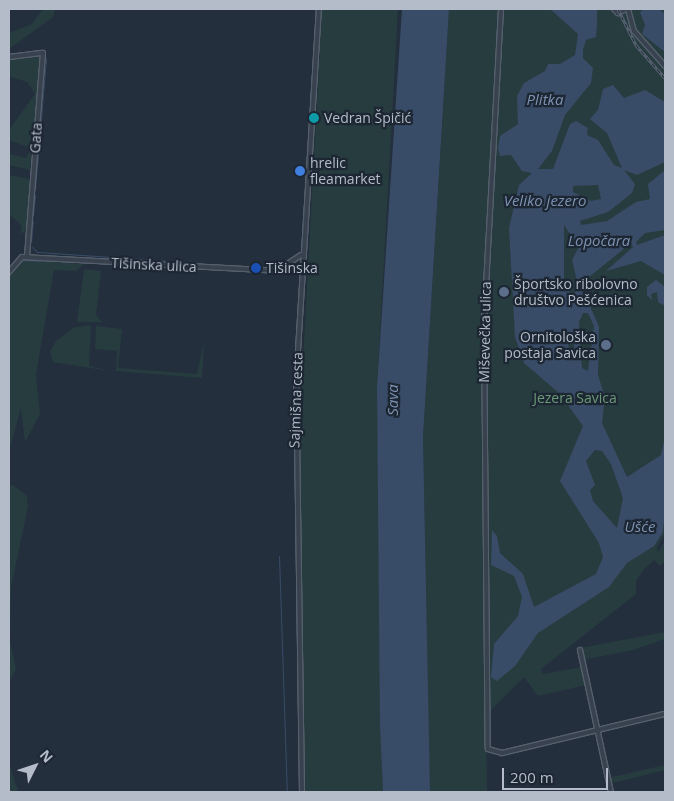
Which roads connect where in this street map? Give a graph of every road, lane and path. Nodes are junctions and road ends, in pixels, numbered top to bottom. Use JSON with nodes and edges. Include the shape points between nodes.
{"nodes":[{"id":1,"x":319,"y":9,"type":"edge"},
{"id":2,"x":501,"y":9,"type":"edge"},
{"id":3,"x":614,"y":9,"type":"edge"},
{"id":4,"x":627,"y":9,"type":"edge"},
{"id":5,"x":9,"y":57,"type":"edge"},
{"id":6,"x":665,"y":66,"type":"edge"},
{"id":7,"x":302,"y":254,"type":"junction"},
{"id":8,"x":27,"y":257,"type":"junction"},
{"id":9,"x":9,"y":272,"type":"edge"},
{"id":10,"x":580,"y":650,"type":"dead end"},
{"id":11,"x":665,"y":714,"type":"edge"},
{"id":12,"x":597,"y":731,"type":"junction"},
{"id":13,"x":302,"y":792,"type":"edge"},
{"id":14,"x":611,"y":792,"type":"edge"}],
"edges":[{"from":1,"to":7,"type":"street","name":"Sajmišna cesta"},
{"from":2,"to":12,"type":"street","name":"Miševečka ulica","via":[[484,327],[488,749],[497,754]]},
{"from":3,"to":4,"type":"street","via":[[618,13]]},
{"from":4,"to":6,"type":"street","via":[[634,31]]},
{"from":5,"to":8,"type":"street","name":"Gata","via":[[43,53]]},
{"from":7,"to":8,"type":"street","name":"Tišinska ulica","via":[[277,271]]},
{"from":7,"to":13,"type":"street","name":"Sajmišna cesta","via":[[295,522]]},
{"from":8,"to":9,"type":"street","via":[[16,260]]},
{"from":10,"to":12,"type":"street"},
{"from":11,"to":12,"type":"street"},
{"from":12,"to":14,"type":"street"}]}
